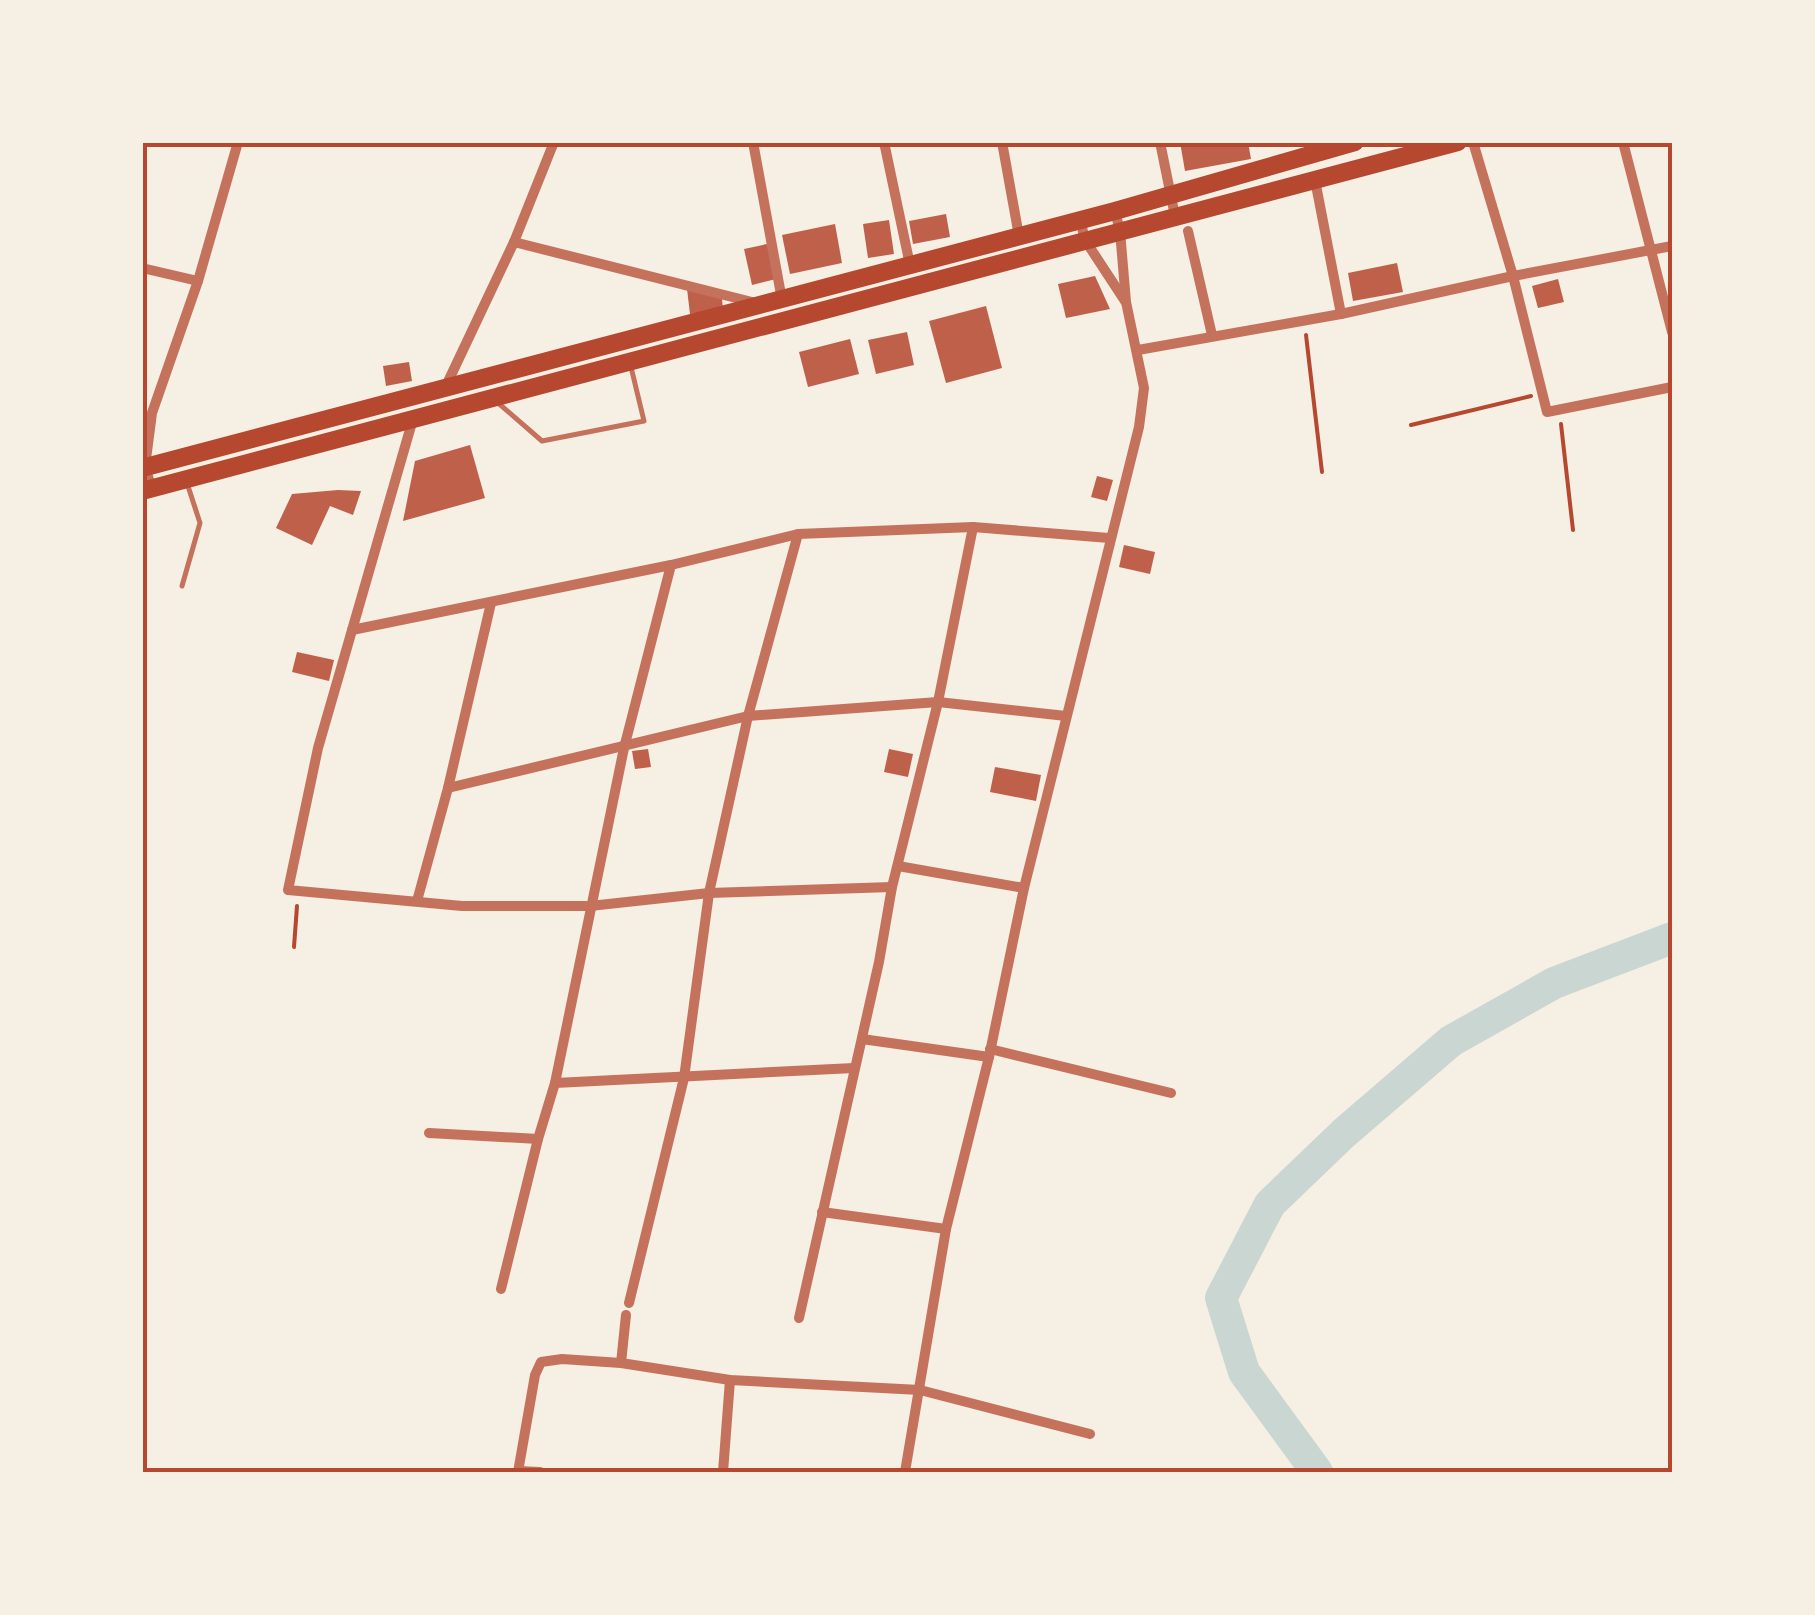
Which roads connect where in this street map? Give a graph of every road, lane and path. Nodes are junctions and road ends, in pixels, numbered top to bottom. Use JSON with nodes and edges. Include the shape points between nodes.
{"nodes":[{"id":1,"x":238,"y":142,"type":"edge"},
{"id":2,"x":554,"y":142,"type":"edge"},
{"id":3,"x":753,"y":142,"type":"edge"},
{"id":4,"x":884,"y":142,"type":"edge"},
{"id":5,"x":1002,"y":142,"type":"edge"},
{"id":6,"x":1160,"y":142,"type":"edge"},
{"id":7,"x":1355,"y":142,"type":"edge"},
{"id":8,"x":1458,"y":142,"type":"edge"},
{"id":9,"x":1473,"y":142,"type":"edge"},
{"id":10,"x":1623,"y":142,"type":"edge"},
{"id":11,"x":1241,"y":173,"type":"junction"},
{"id":12,"x":1315,"y":180,"type":"junction"},
{"id":13,"x":1172,"y":192,"type":"junction"},
{"id":14,"x":1245,"y":198,"type":"junction"},
{"id":15,"x":1115,"y":210,"type":"junction"},
{"id":16,"x":1080,"y":218,"type":"junction"},
{"id":17,"x":1181,"y":223,"type":"junction"},
{"id":18,"x":1120,"y":231,"type":"junction"},
{"id":19,"x":1019,"y":236,"type":"junction"},
{"id":20,"x":1085,"y":240,"type":"junction"},
{"id":21,"x":514,"y":242,"type":"junction"},
{"id":22,"x":1672,"y":246,"type":"edge"},
{"id":23,"x":1652,"y":250,"type":"junction"},
{"id":24,"x":910,"y":265,"type":"junction"},
{"id":25,"x":142,"y":268,"type":"edge"},
{"id":26,"x":1513,"y":276,"type":"junction"},
{"id":27,"x":198,"y":280,"type":"junction"},
{"id":28,"x":782,"y":300,"type":"junction"},
{"id":29,"x":1126,"y":302,"type":"junction"},
{"id":30,"x":762,"y":305,"type":"junction"},
{"id":31,"x":1341,"y":314,"type":"junction"},
{"id":32,"x":1304,"y":321,"type":"junction"},
{"id":33,"x":1672,"y":332,"type":"edge"},
{"id":34,"x":1212,"y":335,"type":"junction"},
{"id":35,"x":628,"y":341,"type":"junction"},
{"id":36,"x":1138,"y":350,"type":"junction"},
{"id":37,"x":630,"y":362,"type":"junction"},
{"id":38,"x":484,"y":378,"type":"junction"},
{"id":39,"x":1672,"y":387,"type":"edge"},
{"id":40,"x":445,"y":388,"type":"junction"},
{"id":41,"x":1541,"y":393,"type":"junction"},
{"id":42,"x":491,"y":398,"type":"junction"},
{"id":43,"x":1559,"y":410,"type":"junction"},
{"id":44,"x":147,"y":412,"type":"edge"},
{"id":45,"x":413,"y":419,"type":"junction"},
{"id":46,"x":1411,"y":425,"type":"dead end"},
{"id":47,"x":144,"y":468,"type":"edge"},
{"id":48,"x":1322,"y":472,"type":"dead end"},
{"id":49,"x":186,"y":480,"type":"junction"},
{"id":50,"x":147,"y":490,"type":"edge"},
{"id":51,"x":974,"y":527,"type":"junction"},
{"id":52,"x":1574,"y":530,"type":"dead end"},
{"id":53,"x":798,"y":534,"type":"junction"},
{"id":54,"x":1109,"y":538,"type":"junction"},
{"id":55,"x":671,"y":565,"type":"junction"},
{"id":56,"x":182,"y":586,"type":"dead end"},
{"id":57,"x":491,"y":604,"type":"junction"},
{"id":58,"x":352,"y":630,"type":"junction"},
{"id":59,"x":938,"y":702,"type":"junction"},
{"id":60,"x":748,"y":716,"type":"junction"},
{"id":61,"x":1066,"y":716,"type":"junction"},
{"id":62,"x":624,"y":748,"type":"junction"},
{"id":63,"x":448,"y":788,"type":"junction"},
{"id":64,"x":898,"y":866,"type":"junction"},
{"id":65,"x":892,"y":887,"type":"junction"},
{"id":66,"x":1024,"y":888,"type":"junction"},
{"id":67,"x":293,"y":891,"type":"junction"},
{"id":68,"x":709,"y":893,"type":"junction"},
{"id":69,"x":417,"y":901,"type":"junction"},
{"id":70,"x":590,"y":906,"type":"junction"},
{"id":71,"x":294,"y":947,"type":"dead end"},
{"id":72,"x":862,"y":1039,"type":"junction"},
{"id":73,"x":990,"y":1053,"type":"junction"},
{"id":74,"x":854,"y":1068,"type":"junction"},
{"id":75,"x":684,"y":1078,"type":"junction"},
{"id":76,"x":555,"y":1084,"type":"junction"},
{"id":77,"x":1171,"y":1094,"type":"dead end"},
{"id":78,"x":429,"y":1134,"type":"dead end"},
{"id":79,"x":538,"y":1139,"type":"junction"},
{"id":80,"x":822,"y":1212,"type":"junction"},
{"id":81,"x":946,"y":1229,"type":"junction"},
{"id":82,"x":501,"y":1289,"type":"dead end"},
{"id":83,"x":799,"y":1318,"type":"dead end"},
{"id":84,"x":622,"y":1363,"type":"junction"},
{"id":85,"x":730,"y":1380,"type":"junction"},
{"id":86,"x":920,"y":1390,"type":"junction"},
{"id":87,"x":1090,"y":1434,"type":"dead end"},
{"id":88,"x":518,"y":1472,"type":"edge"},
{"id":89,"x":540,"y":1472,"type":"edge"},
{"id":90,"x":723,"y":1472,"type":"edge"},
{"id":91,"x":904,"y":1472,"type":"edge"}],
"edges":[{"from":1,"to":27,"type":"street"},
{"from":2,"to":21,"type":"street"},
{"from":3,"to":28,"type":"street"},
{"from":4,"to":24,"type":"street"},
{"from":5,"to":19,"type":"street"},
{"from":6,"to":13,"type":"street"},
{"from":7,"to":11,"type":"main road"},
{"from":8,"to":12,"type":"main road"},
{"from":9,"to":26,"type":"street"},
{"from":10,"to":23,"type":"street"},
{"from":11,"to":13,"type":"main road"},
{"from":11,"to":14,"type":"street"},
{"from":12,"to":14,"type":"main road"},
{"from":12,"to":31,"type":"street"},
{"from":13,"to":15,"type":"main road"},
{"from":13,"to":17,"type":"street"},
{"from":14,"to":17,"type":"main road"},
{"from":15,"to":16,"type":"main road"},
{"from":15,"to":18,"type":"street"},
{"from":16,"to":19,"type":"main road"},
{"from":16,"to":20,"type":"street"},
{"from":17,"to":18,"type":"main road"},
{"from":17,"to":34,"type":"street"},
{"from":18,"to":20,"type":"main road"},
{"from":18,"to":29,"type":"street"},
{"from":19,"to":24,"type":"main road"},
{"from":20,"to":29,"type":"street"},
{"from":20,"to":37,"type":"main road"},
{"from":21,"to":30,"type":"street"},
{"from":21,"to":40,"type":"street"},
{"from":22,"to":23,"type":"street"},
{"from":23,"to":26,"type":"street"},
{"from":23,"to":33,"type":"street"},
{"from":24,"to":28,"type":"main road"},
{"from":25,"to":27,"type":"street"},
{"from":26,"to":31,"type":"street"},
{"from":26,"to":41,"type":"street"},
{"from":27,"to":44,"type":"street"},
{"from":28,"to":30,"type":"main road"},
{"from":29,"to":36,"type":"street"},
{"from":30,"to":35,"type":"main road"},
{"from":31,"to":32,"type":"street"},
{"from":32,"to":34,"type":"street"},
{"from":32,"to":48,"type":"path"},
{"from":34,"to":36,"type":"street"},
{"from":35,"to":37,"type":"lane"},
{"from":35,"to":38,"type":"main road"},
{"from":36,"to":54,"type":"street","via":[[1144,388],[1139,427]]},
{"from":37,"to":42,"type":"main road"},
{"from":37,"to":42,"type":"lane","via":[[644,421],[542,441]]},
{"from":38,"to":40,"type":"main road"},
{"from":38,"to":42,"type":"lane"},
{"from":39,"to":43,"type":"street"},
{"from":40,"to":47,"type":"main road"},
{"from":41,"to":43,"type":"street","via":[[1547,412]]},
{"from":41,"to":46,"type":"path"},
{"from":42,"to":45,"type":"main road"},
{"from":43,"to":52,"type":"path"},
{"from":44,"to":47,"type":"street"},
{"from":45,"to":49,"type":"main road"},
{"from":45,"to":58,"type":"street"},
{"from":47,"to":50,"type":"street"},
{"from":49,"to":50,"type":"main road"},
{"from":49,"to":56,"type":"lane","via":[[200,523]]},
{"from":51,"to":53,"type":"street"},
{"from":51,"to":54,"type":"street"},
{"from":51,"to":59,"type":"street"},
{"from":53,"to":55,"type":"street"},
{"from":53,"to":60,"type":"street"},
{"from":54,"to":61,"type":"street"},
{"from":55,"to":57,"type":"street"},
{"from":55,"to":62,"type":"street"},
{"from":57,"to":58,"type":"street"},
{"from":57,"to":63,"type":"street"},
{"from":58,"to":67,"type":"street","via":[[318,748]]},
{"from":59,"to":60,"type":"street"},
{"from":59,"to":61,"type":"street"},
{"from":59,"to":64,"type":"street"},
{"from":60,"to":62,"type":"street"},
{"from":60,"to":68,"type":"street"},
{"from":61,"to":66,"type":"street"},
{"from":62,"to":63,"type":"street"},
{"from":62,"to":70,"type":"street"},
{"from":63,"to":69,"type":"street"},
{"from":64,"to":65,"type":"street"},
{"from":64,"to":66,"type":"street"},
{"from":65,"to":68,"type":"street"},
{"from":65,"to":72,"type":"street"},
{"from":66,"to":73,"type":"street"},
{"from":67,"to":69,"type":"street"},
{"from":67,"to":71,"type":"path"},
{"from":68,"to":70,"type":"street"},
{"from":68,"to":75,"type":"street"},
{"from":69,"to":70,"type":"street"},
{"from":70,"to":76,"type":"street"},
{"from":72,"to":73,"type":"street"},
{"from":72,"to":74,"type":"street"},
{"from":73,"to":77,"type":"street"},
{"from":73,"to":81,"type":"street"},
{"from":74,"to":75,"type":"street"},
{"from":74,"to":80,"type":"street"},
{"from":75,"to":76,"type":"street"},
{"from":75,"to":84,"type":"street","via":[[628,1309]]},
{"from":76,"to":79,"type":"street"},
{"from":78,"to":79,"type":"street"},
{"from":79,"to":82,"type":"street"},
{"from":80,"to":81,"type":"street"},
{"from":80,"to":83,"type":"street"},
{"from":81,"to":86,"type":"street"},
{"from":84,"to":85,"type":"street"},
{"from":84,"to":88,"type":"street","via":[[541,1362]]},
{"from":85,"to":86,"type":"street"},
{"from":85,"to":90,"type":"street"},
{"from":86,"to":87,"type":"street"},
{"from":86,"to":91,"type":"street"},
{"from":88,"to":89,"type":"street"}]}
